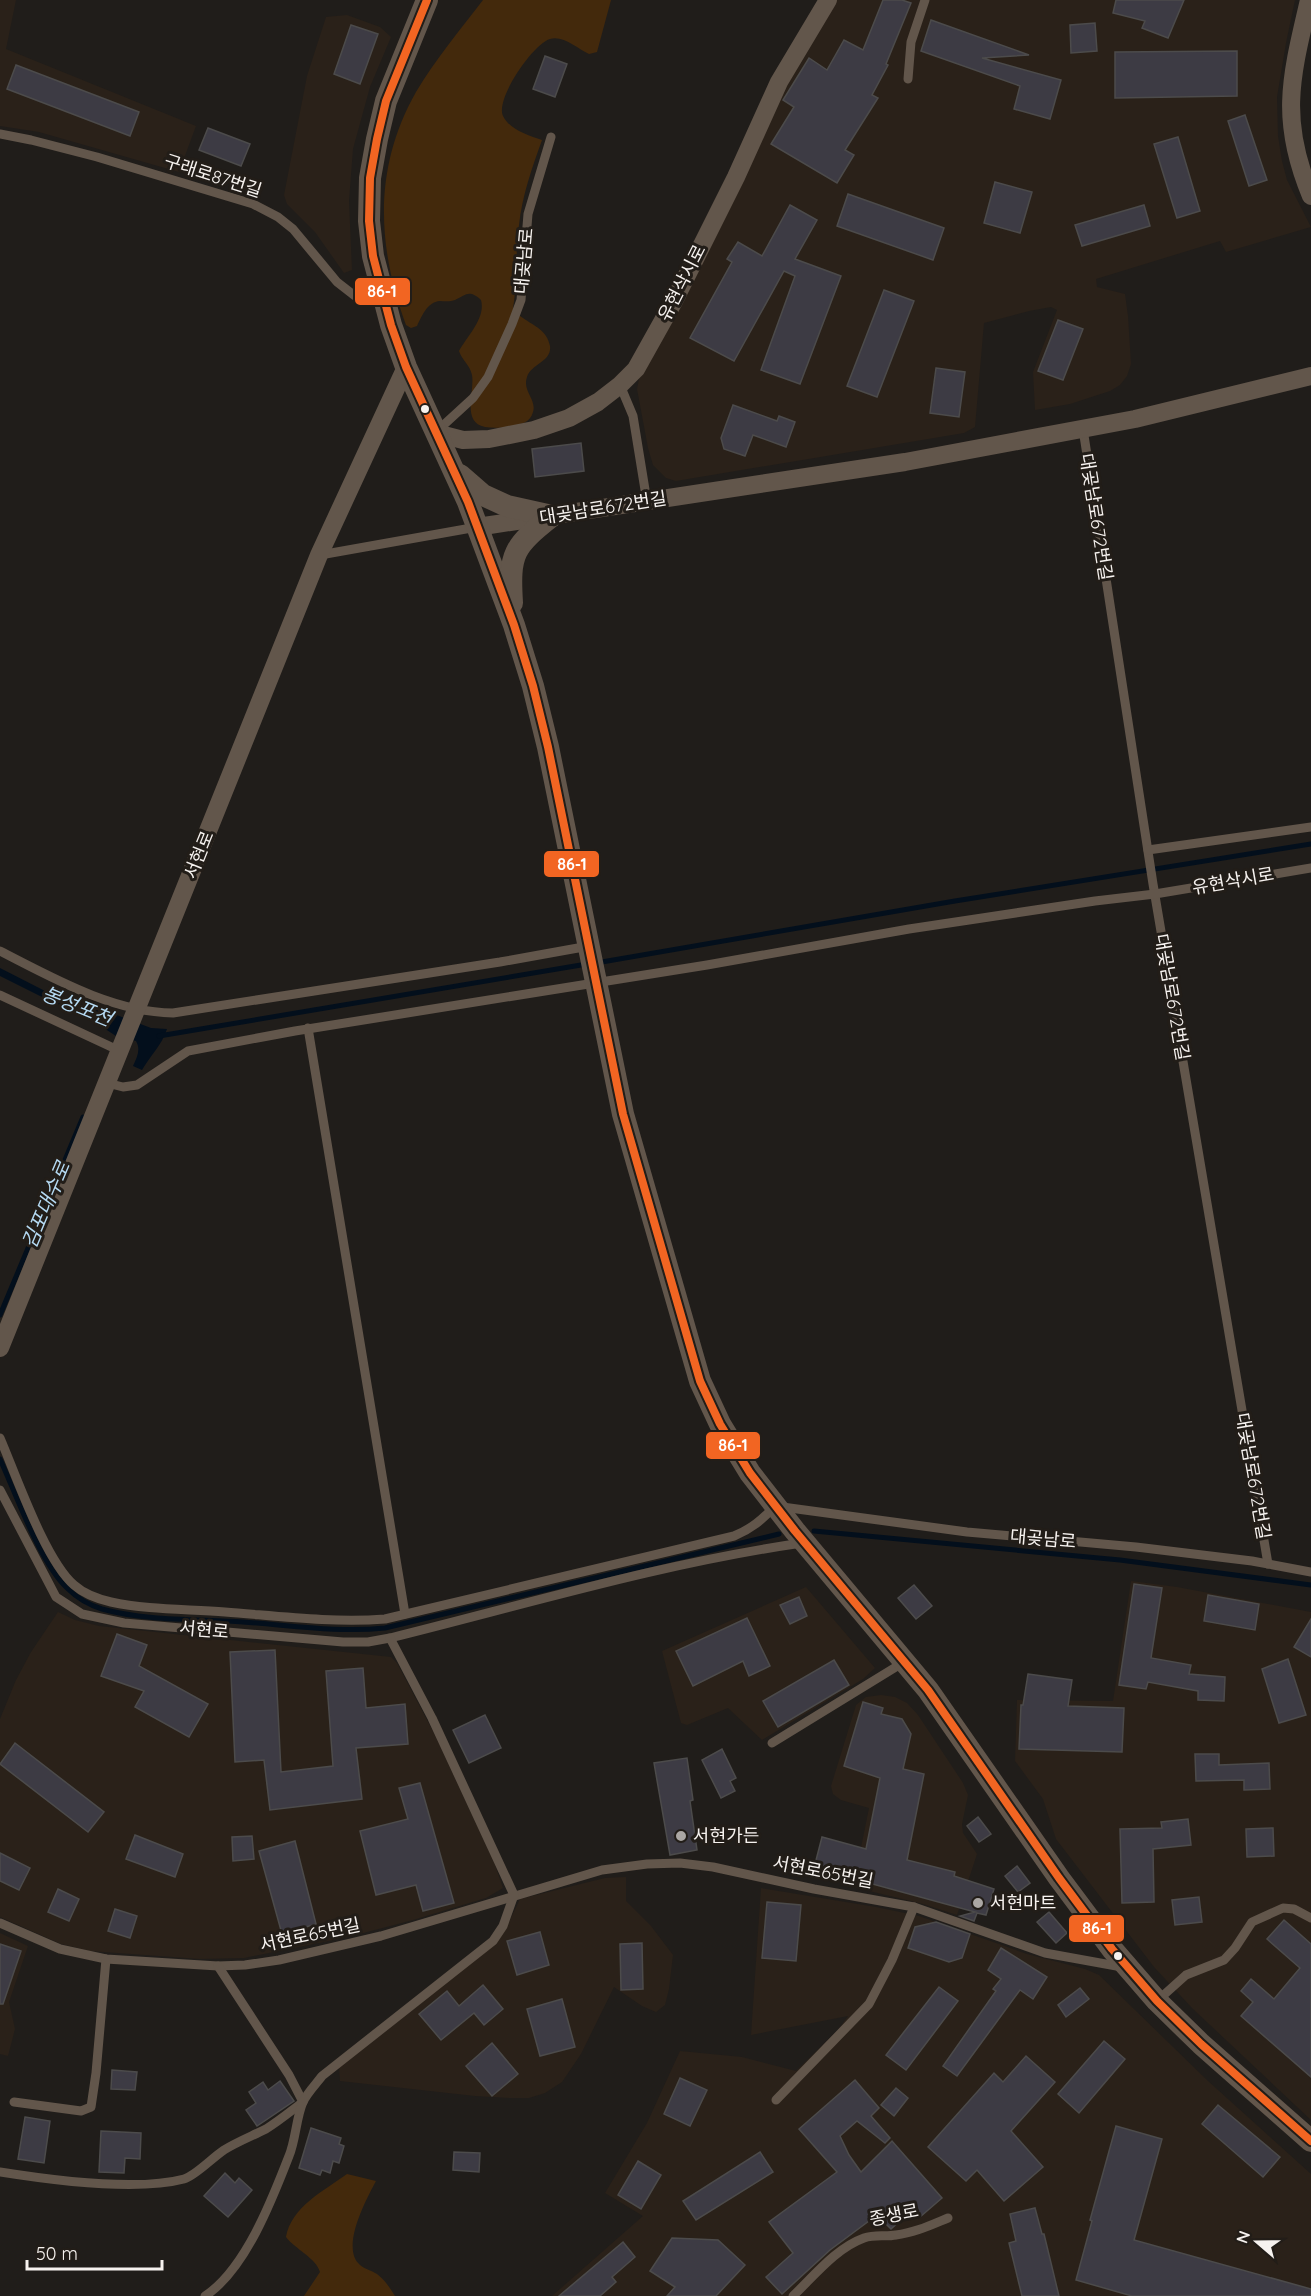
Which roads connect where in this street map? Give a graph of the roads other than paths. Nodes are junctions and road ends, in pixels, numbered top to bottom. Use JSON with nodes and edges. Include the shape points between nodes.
{"nodes":[{"id":1,"x":427,"y":0,"type":"edge"},
{"id":2,"x":828,"y":0,"type":"edge"},
{"id":3,"x":925,"y":0,"type":"edge"},
{"id":4,"x":1309,"y":0,"type":"edge"},
{"id":5,"x":908,"y":79,"type":"dead end"},
{"id":6,"x":0,"y":134,"type":"edge"},
{"id":7,"x":551,"y":137,"type":"dead end"},
{"id":8,"x":1311,"y":196,"type":"edge"},
{"id":9,"x":384,"y":299,"type":"junction"},
{"id":10,"x":406,"y":367,"type":"junction"},
{"id":11,"x":1311,"y":376,"type":"edge"},
{"id":12,"x":620,"y":385,"type":"junction"},
{"id":13,"x":1083,"y":429,"type":"junction"},
{"id":14,"x":436,"y":433,"type":"junction"},
{"id":15,"x":452,"y":468,"type":"junction"},
{"id":16,"x":647,"y":502,"type":"junction"},
{"id":17,"x":552,"y":516,"type":"junction"},
{"id":18,"x":477,"y":527,"type":"junction"},
{"id":19,"x":319,"y":555,"type":"junction"},
{"id":20,"x":514,"y":625,"type":"junction"},
{"id":21,"x":1311,"y":827,"type":"edge"},
{"id":22,"x":1149,"y":855,"type":"junction"},
{"id":23,"x":1311,"y":868,"type":"edge"},
{"id":24,"x":1154,"y":889,"type":"junction"},
{"id":25,"x":589,"y":949,"type":"junction"},
{"id":26,"x":0,"y":951,"type":"edge"},
{"id":27,"x":594,"y":979,"type":"junction"},
{"id":28,"x":0,"y":995,"type":"edge"},
{"id":29,"x":135,"y":1012,"type":"junction"},
{"id":30,"x":308,"y":1028,"type":"junction"},
{"id":31,"x":120,"y":1051,"type":"junction"},
{"id":32,"x":107,"y":1083,"type":"junction"},
{"id":33,"x":0,"y":1348,"type":"edge"},
{"id":34,"x":0,"y":1438,"type":"edge"},
{"id":35,"x":0,"y":1490,"type":"edge"},
{"id":36,"x":775,"y":1506,"type":"junction"},
{"id":37,"x":805,"y":1543,"type":"junction"},
{"id":38,"x":1268,"y":1564,"type":"junction"},
{"id":39,"x":1311,"y":1572,"type":"edge"},
{"id":40,"x":405,"y":1614,"type":"junction"},
{"id":41,"x":390,"y":1638,"type":"junction"},
{"id":42,"x":904,"y":1662,"type":"junction"},
{"id":43,"x":772,"y":1743,"type":"dead end"},
{"id":44,"x":514,"y":1895,"type":"junction"},
{"id":45,"x":914,"y":1907,"type":"junction"},
{"id":46,"x":1311,"y":1918,"type":"edge"},
{"id":47,"x":0,"y":1923,"type":"edge"},
{"id":48,"x":106,"y":1959,"type":"junction"},
{"id":49,"x":218,"y":1966,"type":"junction"},
{"id":50,"x":1129,"y":1969,"type":"junction"},
{"id":51,"x":1157,"y":2001,"type":"junction"},
{"id":52,"x":776,"y":2100,"type":"dead end"},
{"id":53,"x":14,"y":2102,"type":"dead end"},
{"id":54,"x":303,"y":2102,"type":"junction"},
{"id":55,"x":1311,"y":2141,"type":"edge"},
{"id":56,"x":0,"y":2172,"type":"edge"},
{"id":57,"x":948,"y":2218,"type":"dead end"},
{"id":58,"x":205,"y":2296,"type":"edge"},
{"id":59,"x":793,"y":2296,"type":"edge"}],
"edges":[{"from":1,"to":9,"type":"street","via":[[387,101],[370,178],[373,256]]},
{"from":2,"to":12,"type":"street","name":"유현삭시로","via":[[779,82],[674,301],[636,369]]},
{"from":3,"to":5,"type":"lane","via":[[911,42]]},
{"from":4,"to":8,"type":"street","via":[[1294,61],[1290,106],[1291,133]]},
{"from":6,"to":9,"type":"lane","name":"구래로87번길","via":[[97,157],[253,204],[293,229],[337,282],[355,296]]},
{"from":7,"to":14,"type":"lane","name":"대곶남로","via":[[528,214],[521,300],[512,324],[488,377]]},
{"from":9,"to":10,"type":"street"},
{"from":10,"to":14,"type":"street"},
{"from":10,"to":19,"type":"street","name":"서현로"},
{"from":11,"to":13,"type":"street","name":"대곶남로672번길"},
{"from":12,"to":14,"type":"street","name":"유현삭시로","via":[[570,418],[534,430],[463,440]]},
{"from":12,"to":16,"type":"lane","via":[[633,416]]},
{"from":13,"to":16,"type":"street","name":"대곶남로672번길","via":[[905,462]]},
{"from":13,"to":22,"type":"lane","name":"대곶남로672번길"},
{"from":14,"to":15,"type":"street"},
{"from":15,"to":17,"type":"street","via":[[483,495],[507,506]]},
{"from":15,"to":18,"type":"street"},
{"from":16,"to":17,"type":"street","name":"대곶남로672번길"},
{"from":17,"to":18,"type":"street","name":"대곶남로672번길"},
{"from":17,"to":20,"type":"street","via":[[523,540],[514,555],[510,570]]},
{"from":18,"to":19,"type":"lane"},
{"from":18,"to":20,"type":"street"},
{"from":19,"to":29,"type":"street","name":"서현로"},
{"from":20,"to":25,"type":"street","via":[[548,747]]},
{"from":21,"to":22,"type":"lane"},
{"from":22,"to":24,"type":"lane","name":"대곶남로672번길"},
{"from":23,"to":24,"type":"lane","name":"유현삭시로"},
{"from":24,"to":27,"type":"lane","name":"유현삭시로","via":[[707,965]]},
{"from":24,"to":38,"type":"lane","name":"대곶남로672번길"},
{"from":25,"to":27,"type":"street"},
{"from":25,"to":29,"type":"lane","via":[[173,1013]]},
{"from":26,"to":29,"type":"lane"},
{"from":27,"to":30,"type":"lane","name":"유현삭시로"},
{"from":27,"to":36,"type":"street","via":[[623,1114],[700,1381],[720,1424]]},
{"from":28,"to":31,"type":"lane"},
{"from":29,"to":31,"type":"street","name":"서현로"},
{"from":30,"to":32,"type":"lane","name":"유현삭시로","via":[[188,1051],[137,1085]]},
{"from":30,"to":40,"type":"lane"},
{"from":31,"to":32,"type":"street","name":"서현로"},
{"from":32,"to":33,"type":"street","name":"서현로"},
{"from":34,"to":40,"type":"lane","via":[[57,1565],[72,1584],[93,1597],[164,1608],[320,1619],[363,1621]]},
{"from":35,"to":41,"type":"lane","name":"서현로","via":[[56,1597],[82,1614],[124,1623],[343,1642]]},
{"from":36,"to":37,"type":"street"},
{"from":36,"to":38,"type":"lane","name":"대곶남로","via":[[968,1532]]},
{"from":36,"to":40,"type":"lane","via":[[762,1521],[734,1536]]},
{"from":37,"to":41,"type":"lane","name":"서현로","via":[[669,1568]]},
{"from":37,"to":42,"type":"street"},
{"from":38,"to":39,"type":"lane","name":"대곶남로"},
{"from":41,"to":44,"type":"lane"},
{"from":42,"to":43,"type":"lane"},
{"from":42,"to":50,"type":"street","via":[[965,1740],[1059,1878]]},
{"from":44,"to":45,"type":"lane","name":"서현로65번길","via":[[602,1870],[680,1863]]},
{"from":44,"to":49,"type":"lane","name":"서현로65번길","via":[[279,1960]]},
{"from":44,"to":54,"type":"lane","via":[[494,1941],[322,2076]]},
{"from":45,"to":50,"type":"lane","name":"서현로65번길","via":[[1045,1953]]},
{"from":45,"to":52,"type":"lane","via":[[869,2004]]},
{"from":46,"to":51,"type":"lane","via":[[1282,1908],[1252,1922],[1224,1960],[1186,1975]]},
{"from":47,"to":48,"type":"lane","name":"서현로65번길","via":[[60,1949]]},
{"from":48,"to":49,"type":"lane","name":"서현로65번길"},
{"from":48,"to":53,"type":"lane","via":[[91,2107],[81,2111]]},
{"from":49,"to":54,"type":"lane","via":[[290,2075]]},
{"from":50,"to":51,"type":"street"},
{"from":51,"to":55,"type":"street"},
{"from":54,"to":56,"type":"lane","via":[[184,2179],[137,2184]]},
{"from":54,"to":58,"type":"lane","via":[[290,2154],[256,2231],[236,2267]]},
{"from":57,"to":59,"type":"lane","name":"종생로","via":[[915,2231],[876,2235],[851,2244]]}]}
